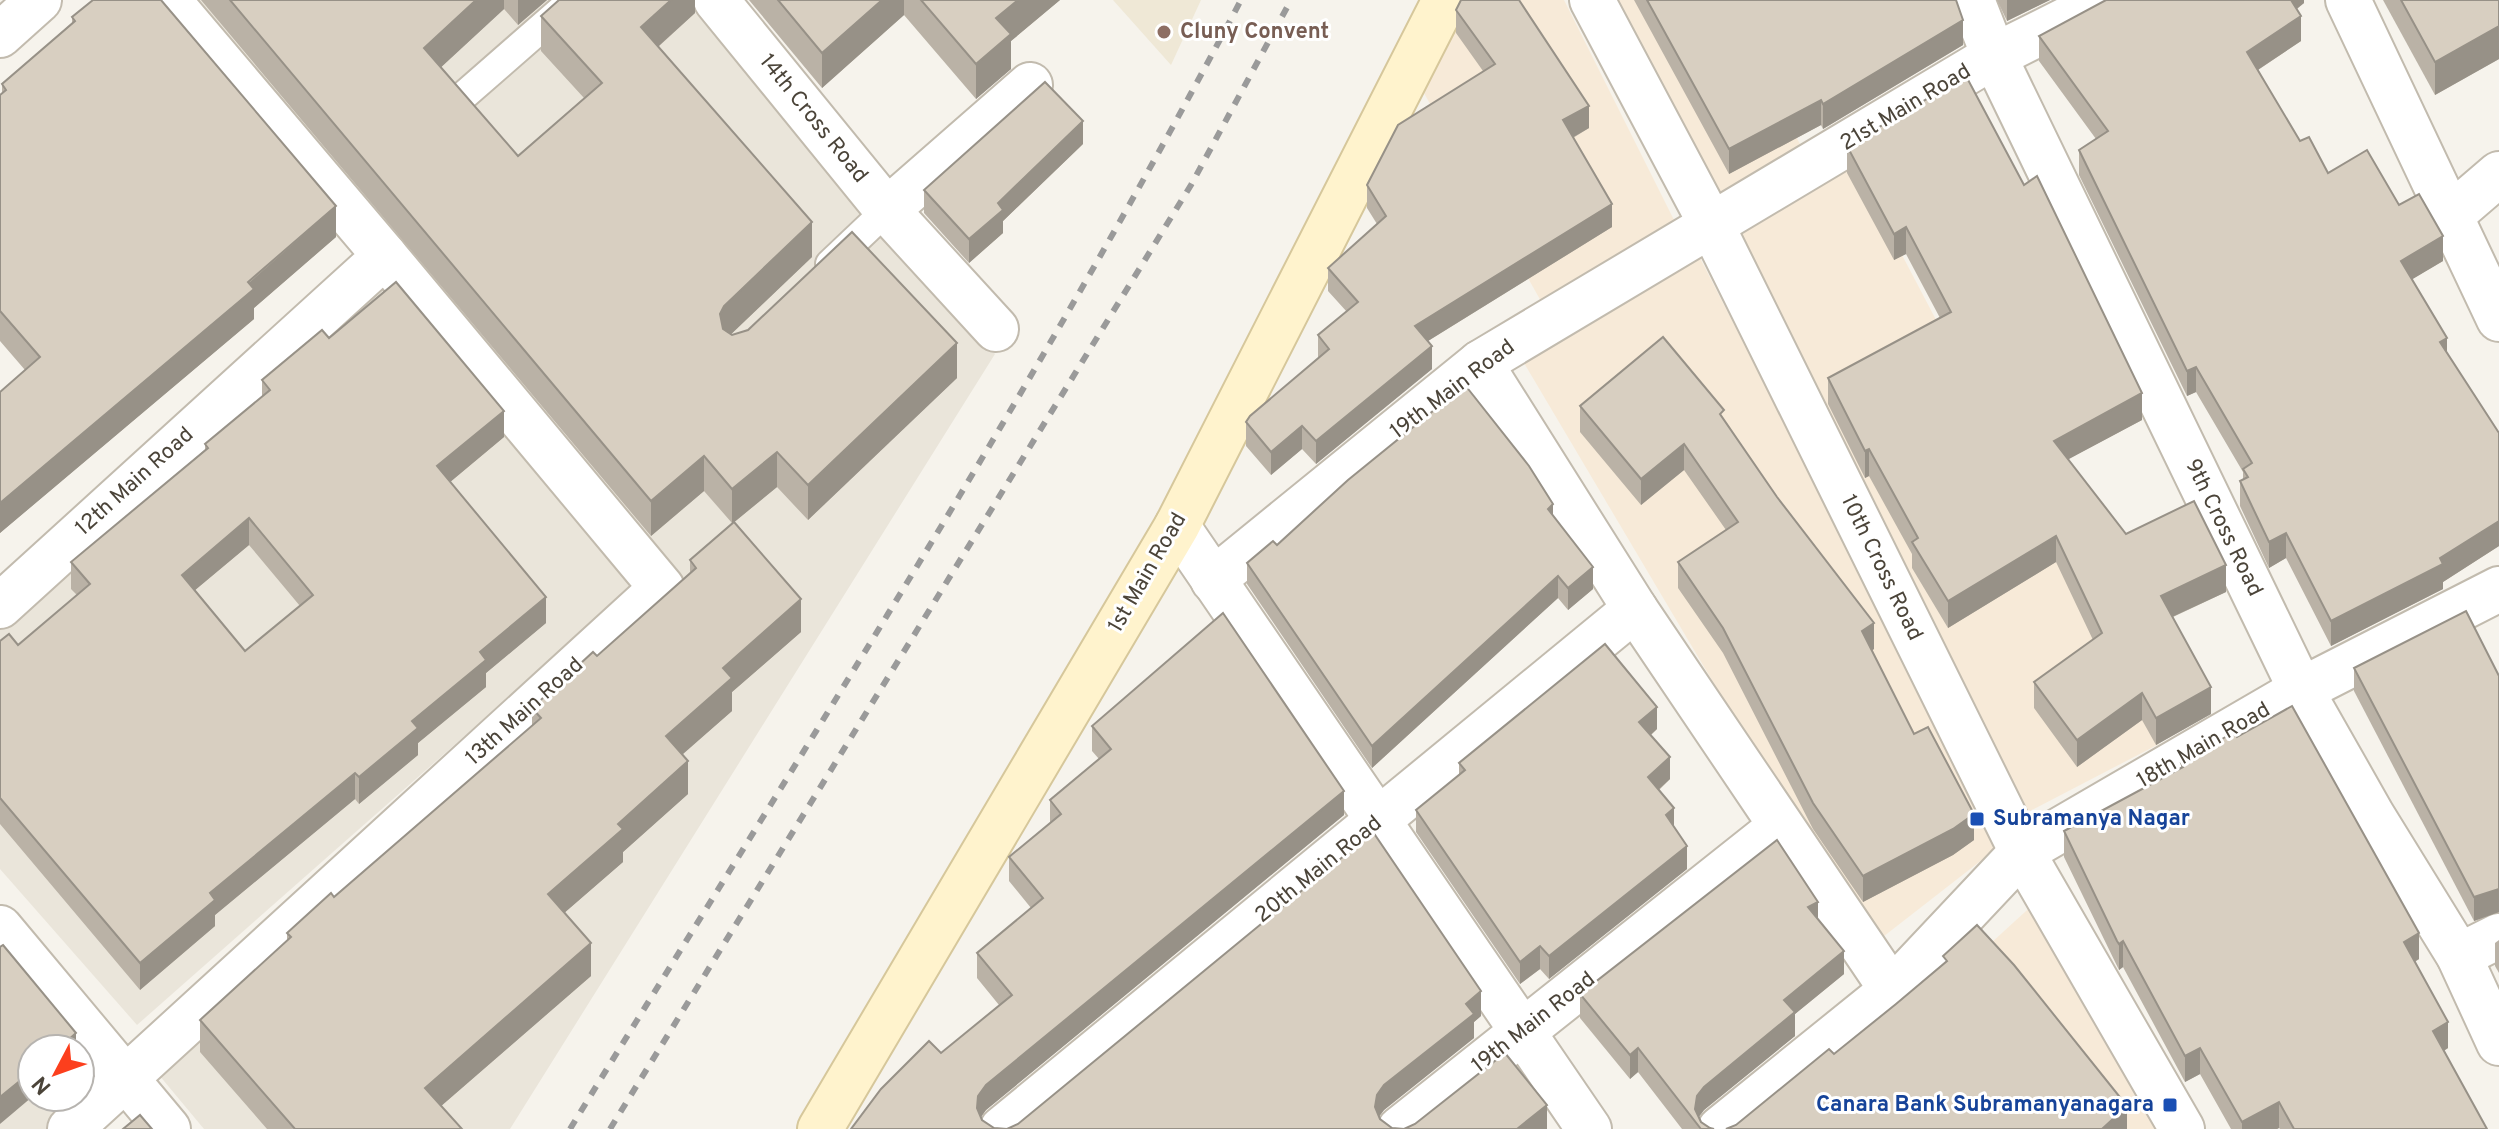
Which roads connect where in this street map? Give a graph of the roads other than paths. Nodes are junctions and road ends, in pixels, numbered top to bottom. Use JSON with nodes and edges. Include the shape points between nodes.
{"nodes":[{"id":1,"x":39,"y":0,"type":"edge"},
{"id":2,"x":168,"y":0,"type":"edge"},
{"id":3,"x":573,"y":0,"type":"edge"},
{"id":4,"x":716,"y":0,"type":"edge"},
{"id":5,"x":1445,"y":0,"type":"edge"},
{"id":6,"x":1592,"y":0,"type":"edge"},
{"id":7,"x":1972,"y":0,"type":"edge"},
{"id":8,"x":2106,"y":0,"type":"edge"},
{"id":9,"x":2348,"y":0,"type":"edge"},
{"id":10,"x":0,"y":35,"type":"edge"},
{"id":11,"x":1994,"y":56,"type":"junction"},
{"id":12,"x":1030,"y":85,"type":"dead end"},
{"id":13,"x":462,"y":97,"type":"edge"},
{"id":14,"x":2499,"y":174,"type":"edge"},
{"id":15,"x":2450,"y":216,"type":"junction"},
{"id":16,"x":900,"y":223,"type":"junction"},
{"id":17,"x":1711,"y":224,"type":"junction"},
{"id":18,"x":385,"y":256,"type":"junction"},
{"id":19,"x":813,"y":280,"type":"edge"},
{"id":20,"x":2499,"y":319,"type":"edge"},
{"id":21,"x":996,"y":329,"type":"dead end"},
{"id":22,"x":1480,"y":363,"type":"junction"},
{"id":23,"x":1177,"y":526,"type":"junction"},
{"id":24,"x":1213,"y":580,"type":"junction"},
{"id":25,"x":2499,"y":589,"type":"edge"},
{"id":26,"x":0,"y":606,"type":"edge"},
{"id":27,"x":1635,"y":609,"type":"junction"},
{"id":28,"x":2301,"y":690,"type":"junction"},
{"id":29,"x":1378,"y":822,"type":"junction"},
{"id":30,"x":1780,"y":827,"type":"junction"},
{"id":31,"x":2022,"y":852,"type":"junction"},
{"id":32,"x":0,"y":928,"type":"edge"},
{"id":33,"x":2499,"y":936,"type":"edge"},
{"id":34,"x":2459,"y":956,"type":"junction"},
{"id":35,"x":1892,"y":990,"type":"junction"},
{"id":36,"x":1524,"y":1032,"type":"junction"},
{"id":37,"x":2499,"y":1043,"type":"edge"},
{"id":38,"x":124,"y":1079,"type":"junction"},
{"id":39,"x":70,"y":1129,"type":"edge"},
{"id":40,"x":168,"y":1129,"type":"edge"},
{"id":41,"x":820,"y":1129,"type":"edge"},
{"id":42,"x":1002,"y":1129,"type":"edge"},
{"id":43,"x":1400,"y":1129,"type":"edge"},
{"id":44,"x":1589,"y":1129,"type":"edge"},
{"id":45,"x":1720,"y":1129,"type":"edge"},
{"id":46,"x":2182,"y":1129,"type":"edge"}],
"edges":[{"from":1,"to":10,"type":"street"},
{"from":2,"to":18,"type":"street"},
{"from":3,"to":13,"type":"lane"},
{"from":4,"to":16,"type":"street","name":"14th Cross Road"},
{"from":5,"to":23,"type":"main road","name":"1st Main Road"},
{"from":6,"to":17,"type":"street","name":"10th Cross Road"},
{"from":7,"to":11,"type":"street","name":"9th Cross Road"},
{"from":8,"to":11,"type":"street","name":"21st Main Road"},
{"from":9,"to":15,"type":"street"},
{"from":11,"to":17,"type":"street","name":"21st Main Road"},
{"from":11,"to":28,"type":"street","name":"9th Cross Road"},
{"from":12,"to":16,"type":"street"},
{"from":14,"to":15,"type":"street"},
{"from":15,"to":20,"type":"street"},
{"from":16,"to":19,"type":"lane"},
{"from":16,"to":21,"type":"street","name":"14th Cross Road"},
{"from":17,"to":22,"type":"street","name":"19th Main Road"},
{"from":17,"to":31,"type":"street","name":"10th Cross Road"},
{"from":18,"to":26,"type":"street","name":"12th Main Road"},
{"from":18,"to":38,"type":"street","name":"13th Main Road","via":[[662,588]]},
{"from":22,"to":24,"type":"street","name":"19th Main Road"},
{"from":22,"to":27,"type":"street"},
{"from":23,"to":24,"type":"street"},
{"from":23,"to":41,"type":"main road","name":"1st Main Road"},
{"from":24,"to":29,"type":"street"},
{"from":25,"to":28,"type":"street","name":"18th Main Road"},
{"from":27,"to":29,"type":"street","name":"20th Main Road"},
{"from":27,"to":30,"type":"street"},
{"from":28,"to":31,"type":"street","name":"18th Main Road"},
{"from":28,"to":34,"type":"street","name":"9th Cross Road"},
{"from":29,"to":36,"type":"street"},
{"from":29,"to":42,"type":"street","name":"20th Main Road"},
{"from":30,"to":35,"type":"street"},
{"from":30,"to":36,"type":"street","name":"19th Main Road"},
{"from":31,"to":35,"type":"street","name":"18th Main Road"},
{"from":31,"to":46,"type":"street","name":"10th Cross Road"},
{"from":32,"to":38,"type":"street"},
{"from":33,"to":34,"type":"street"},
{"from":34,"to":37,"type":"street","name":"9th Cross Road"},
{"from":35,"to":45,"type":"street","name":"18th Main Road"},
{"from":36,"to":43,"type":"street","name":"19th Main Road"},
{"from":36,"to":44,"type":"street"},
{"from":38,"to":39,"type":"street","name":"13th Main Road"},
{"from":38,"to":40,"type":"street"}]}
